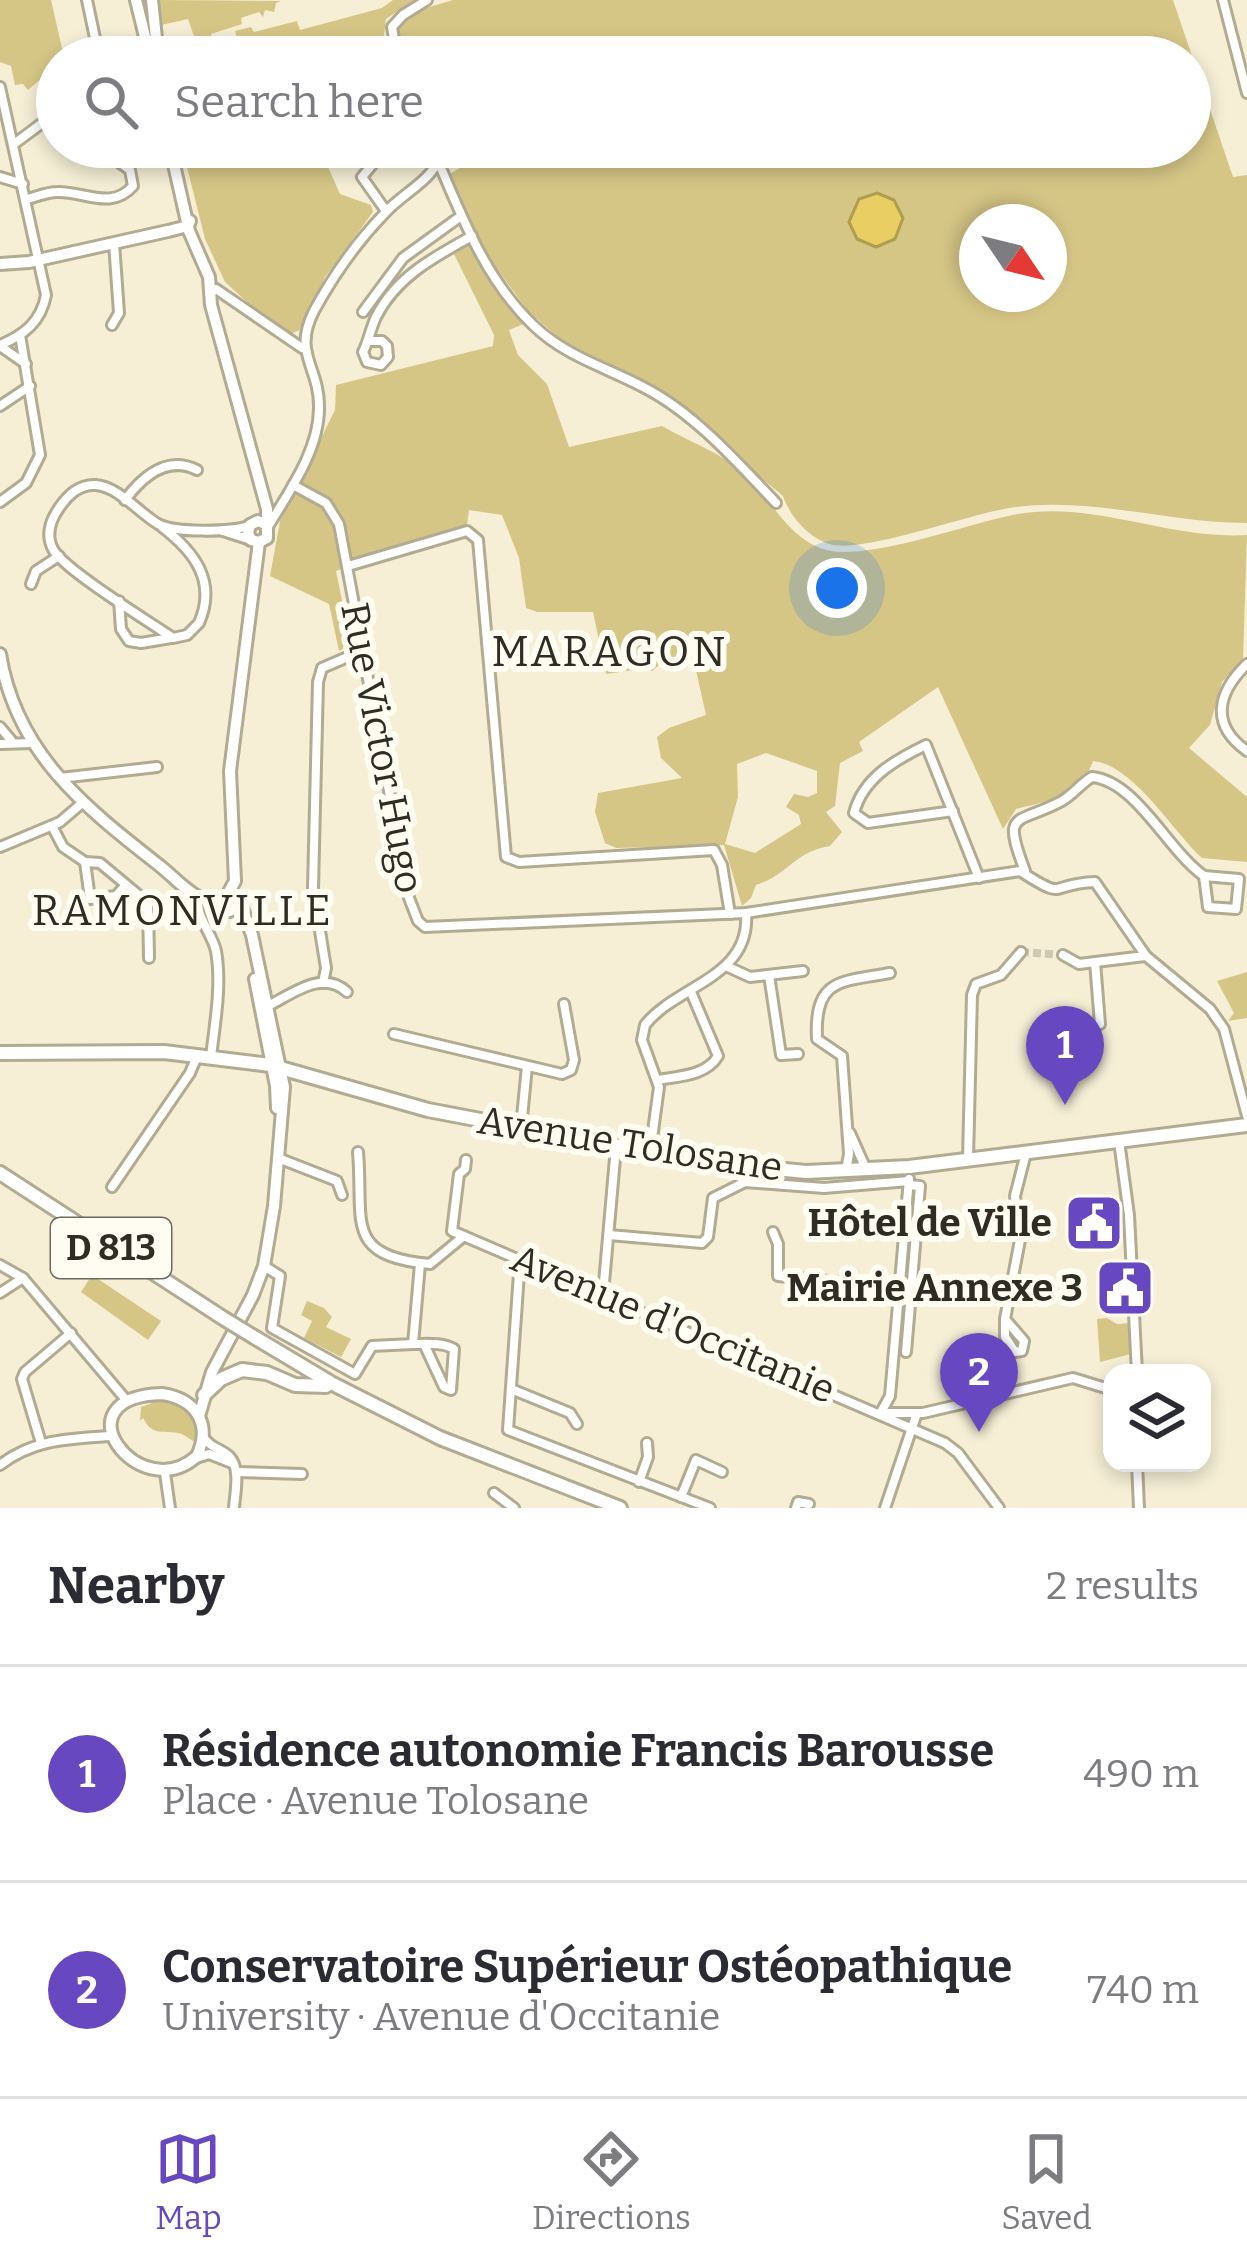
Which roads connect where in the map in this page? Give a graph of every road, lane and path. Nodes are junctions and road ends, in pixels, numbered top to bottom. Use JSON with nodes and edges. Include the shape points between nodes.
{"nodes":[{"id":1,"x":87,"y":0,"type":"edge"},
{"id":2,"x":136,"y":0,"type":"edge"},
{"id":3,"x":152,"y":0,"type":"edge"},
{"id":4,"x":427,"y":0,"type":"edge"},
{"id":5,"x":1222,"y":0,"type":"edge"},
{"id":6,"x":95,"y":36,"type":"edge"},
{"id":7,"x":147,"y":36,"type":"edge"},
{"id":8,"x":153,"y":36,"type":"edge"},
{"id":9,"x":394,"y":36,"type":"edge"},
{"id":10,"x":0,"y":87,"type":"edge"},
{"id":11,"x":1247,"y":93,"type":"edge"},
{"id":12,"x":36,"y":128,"type":"edge"},
{"id":13,"x":14,"y":144,"type":"junction"},
{"id":14,"x":127,"y":168,"type":"edge"},
{"id":15,"x":177,"y":168,"type":"edge"},
{"id":16,"x":368,"y":168,"type":"edge"},
{"id":17,"x":433,"y":168,"type":"edge"},
{"id":18,"x":437,"y":168,"type":"edge"},
{"id":19,"x":0,"y":177,"type":"edge"},
{"id":20,"x":23,"y":184,"type":"junction"},
{"id":21,"x":27,"y":199,"type":"junction"},
{"id":22,"x":386,"y":212,"type":"junction"},
{"id":23,"x":461,"y":216,"type":"junction"},
{"id":24,"x":188,"y":220,"type":"junction"},
{"id":25,"x":472,"y":236,"type":"junction"},
{"id":26,"x":114,"y":242,"type":"junction"},
{"id":27,"x":38,"y":259,"type":"junction"},
{"id":28,"x":0,"y":264,"type":"edge"},
{"id":29,"x":213,"y":291,"type":"junction"},
{"id":30,"x":363,"y":312,"type":"dead end"},
{"id":31,"x":112,"y":326,"type":"dead end"},
{"id":32,"x":20,"y":335,"type":"junction"},
{"id":33,"x":371,"y":341,"type":"dead end"},
{"id":34,"x":0,"y":345,"type":"edge"},
{"id":35,"x":303,"y":349,"type":"junction"},
{"id":36,"x":26,"y":364,"type":"junction"},
{"id":37,"x":30,"y":386,"type":"junction"},
{"id":38,"x":0,"y":406,"type":"edge"},
{"id":39,"x":197,"y":470,"type":"dead end"},
{"id":40,"x":293,"y":484,"type":"junction"},
{"id":41,"x":125,"y":500,"type":"junction"},
{"id":42,"x":0,"y":502,"type":"edge"},
{"id":43,"x":776,"y":502,"type":"dead end"},
{"id":44,"x":162,"y":526,"type":"junction"},
{"id":45,"x":198,"y":529,"type":"junction"},
{"id":46,"x":258,"y":530,"type":"junction"},
{"id":47,"x":187,"y":548,"type":"junction"},
{"id":48,"x":59,"y":556,"type":"junction"},
{"id":49,"x":348,"y":566,"type":"junction"},
{"id":50,"x":31,"y":584,"type":"dead end"},
{"id":51,"x":119,"y":601,"type":"junction"},
{"id":52,"x":173,"y":638,"type":"junction"},
{"id":53,"x":364,"y":650,"type":"junction"},
{"id":54,"x":0,"y":654,"type":"edge"},
{"id":55,"x":1247,"y":664,"type":"edge"},
{"id":56,"x":0,"y":727,"type":"edge"},
{"id":57,"x":11,"y":741,"type":"junction"},
{"id":58,"x":33,"y":743,"type":"junction"},
{"id":59,"x":0,"y":744,"type":"edge"},
{"id":60,"x":1247,"y":751,"type":"edge"},
{"id":61,"x":157,"y":766,"type":"dead end"},
{"id":62,"x":62,"y":780,"type":"junction"},
{"id":63,"x":78,"y":806,"type":"junction"},
{"id":64,"x":953,"y":811,"type":"junction"},
{"id":65,"x":52,"y":826,"type":"junction"},
{"id":66,"x":0,"y":848,"type":"edge"},
{"id":67,"x":85,"y":862,"type":"junction"},
{"id":68,"x":1025,"y":872,"type":"junction"},
{"id":69,"x":1204,"y":876,"type":"junction"},
{"id":70,"x":980,"y":878,"type":"junction"},
{"id":71,"x":126,"y":885,"type":"junction"},
{"id":72,"x":198,"y":898,"type":"junction"},
{"id":73,"x":231,"y":904,"type":"junction"},
{"id":74,"x":746,"y":913,"type":"junction"},
{"id":75,"x":730,"y":914,"type":"junction"},
{"id":76,"x":1022,"y":952,"type":"tunnel mouth"},
{"id":77,"x":1063,"y":955,"type":"tunnel mouth"},
{"id":78,"x":1146,"y":956,"type":"junction"},
{"id":79,"x":149,"y":958,"type":"dead end"},
{"id":80,"x":1095,"y":962,"type":"junction"},
{"id":81,"x":726,"y":966,"type":"junction"},
{"id":82,"x":803,"y":971,"type":"dead end"},
{"id":83,"x":890,"y":973,"type":"dead end"},
{"id":84,"x":769,"y":975,"type":"junction"},
{"id":85,"x":323,"y":982,"type":"junction"},
{"id":86,"x":347,"y":992,"type":"dead end"},
{"id":87,"x":691,"y":992,"type":"junction"},
{"id":88,"x":564,"y":1004,"type":"dead end"},
{"id":89,"x":264,"y":1007,"type":"junction"},
{"id":90,"x":1100,"y":1024,"type":"dead end"},
{"id":91,"x":394,"y":1034,"type":"dead end"},
{"id":92,"x":0,"y":1054,"type":"edge"},
{"id":93,"x":798,"y":1054,"type":"dead end"},
{"id":94,"x":204,"y":1056,"type":"junction"},
{"id":95,"x":276,"y":1066,"type":"junction"},
{"id":96,"x":527,"y":1066,"type":"junction"},
{"id":97,"x":658,"y":1080,"type":"junction"},
{"id":98,"x":1247,"y":1116,"type":"edge"},
{"id":99,"x":846,"y":1125,"type":"junction"},
{"id":100,"x":1247,"y":1125,"type":"edge"},
{"id":101,"x":521,"y":1128,"type":"junction"},
{"id":102,"x":1119,"y":1141,"type":"junction"},
{"id":103,"x":616,"y":1147,"type":"junction"},
{"id":104,"x":358,"y":1152,"type":"dead end"},
{"id":105,"x":650,"y":1153,"type":"junction"},
{"id":106,"x":1026,"y":1153,"type":"junction"},
{"id":107,"x":277,"y":1158,"type":"junction"},
{"id":108,"x":968,"y":1159,"type":"junction"},
{"id":109,"x":466,"y":1160,"type":"dead end"},
{"id":110,"x":866,"y":1170,"type":"junction"},
{"id":111,"x":845,"y":1172,"type":"junction"},
{"id":112,"x":0,"y":1173,"type":"edge"},
{"id":113,"x":909,"y":1177,"type":"junction"},
{"id":114,"x":112,"y":1187,"type":"dead end"},
{"id":115,"x":342,"y":1195,"type":"dead end"},
{"id":116,"x":773,"y":1232,"type":"dead end"},
{"id":117,"x":465,"y":1235,"type":"junction"},
{"id":118,"x":609,"y":1235,"type":"junction"},
{"id":119,"x":520,"y":1259,"type":"junction"},
{"id":120,"x":420,"y":1264,"type":"junction"},
{"id":121,"x":0,"y":1265,"type":"edge"},
{"id":122,"x":264,"y":1266,"type":"junction"},
{"id":123,"x":23,"y":1278,"type":"junction"},
{"id":124,"x":900,"y":1288,"type":"junction"},
{"id":125,"x":0,"y":1293,"type":"edge"},
{"id":126,"x":603,"y":1294,"type":"junction"},
{"id":127,"x":1005,"y":1319,"type":"dead end"},
{"id":128,"x":71,"y":1333,"type":"junction"},
{"id":129,"x":418,"y":1344,"type":"junction"},
{"id":130,"x":906,"y":1352,"type":"dead end"},
{"id":131,"x":1137,"y":1364,"type":"edge"},
{"id":132,"x":212,"y":1372,"type":"junction"},
{"id":133,"x":1103,"y":1387,"type":"edge"},
{"id":134,"x":511,"y":1389,"type":"junction"},
{"id":135,"x":204,"y":1395,"type":"junction"},
{"id":136,"x":890,"y":1396,"type":"junction"},
{"id":137,"x":181,"y":1398,"type":"junction"},
{"id":138,"x":128,"y":1401,"type":"junction"},
{"id":139,"x":905,"y":1411,"type":"junction"},
{"id":140,"x":917,"y":1413,"type":"junction"},
{"id":141,"x":880,"y":1414,"type":"junction"},
{"id":142,"x":199,"y":1415,"type":"junction"},
{"id":143,"x":410,"y":1423,"type":"junction"},
{"id":144,"x":577,"y":1424,"type":"dead end"},
{"id":145,"x":915,"y":1431,"type":"junction"},
{"id":146,"x":110,"y":1436,"type":"junction"},
{"id":147,"x":204,"y":1438,"type":"junction"},
{"id":148,"x":41,"y":1443,"type":"junction"},
{"id":149,"x":647,"y":1443,"type":"dead end"},
{"id":150,"x":196,"y":1459,"type":"junction"},
{"id":151,"x":0,"y":1465,"type":"edge"},
{"id":152,"x":234,"y":1468,"type":"junction"},
{"id":153,"x":722,"y":1472,"type":"dead end"},
{"id":154,"x":1137,"y":1472,"type":"edge"},
{"id":155,"x":165,"y":1473,"type":"junction"},
{"id":156,"x":302,"y":1474,"type":"dead end"},
{"id":157,"x":639,"y":1481,"type":"junction"},
{"id":158,"x":494,"y":1493,"type":"dead end"},
{"id":159,"x":682,"y":1497,"type":"junction"},
{"id":160,"x":809,"y":1504,"type":"dead end"},
{"id":161,"x":170,"y":1508,"type":"edge"},
{"id":162,"x":234,"y":1508,"type":"edge"},
{"id":163,"x":514,"y":1508,"type":"edge"},
{"id":164,"x":620,"y":1508,"type":"edge"},
{"id":165,"x":710,"y":1508,"type":"edge"},
{"id":166,"x":796,"y":1508,"type":"edge"},
{"id":167,"x":885,"y":1508,"type":"edge"},
{"id":168,"x":999,"y":1508,"type":"edge"},
{"id":169,"x":1138,"y":1508,"type":"edge"}],
"edges":[{"from":1,"to":6,"type":"street"},
{"from":2,"to":7,"type":"street"},
{"from":3,"to":8,"type":"street"},
{"from":4,"to":9,"type":"street","via":[[403,14]]},
{"from":5,"to":11,"type":"street"},
{"from":10,"to":13,"type":"street"},
{"from":12,"to":13,"type":"street"},
{"from":13,"to":20,"type":"street"},
{"from":14,"to":21,"type":"street","via":[[133,186],[127,193],[96,201],[58,192]]},
{"from":15,"to":24,"type":"street"},
{"from":16,"to":22,"type":"street","via":[[362,175]]},
{"from":17,"to":22,"type":"street"},
{"from":18,"to":23,"type":"street"},
{"from":19,"to":20,"type":"street"},
{"from":20,"to":21,"type":"street"},
{"from":21,"to":27,"type":"street"},
{"from":22,"to":35,"type":"street","via":[[332,280]]},
{"from":23,"to":25,"type":"street"},
{"from":23,"to":30,"type":"street","via":[[403,258]]},
{"from":24,"to":26,"type":"street"},
{"from":24,"to":29,"type":"street"},
{"from":25,"to":33,"type":"street","via":[[395,288]]},
{"from":25,"to":43,"type":"street","via":[[538,330],[573,356],[657,395]]},
{"from":26,"to":27,"type":"street"},
{"from":26,"to":31,"type":"street","via":[[119,314]]},
{"from":27,"to":28,"type":"street"},
{"from":27,"to":32,"type":"street","via":[[46,300]]},
{"from":29,"to":35,"type":"street","via":[[227,292]]},
{"from":29,"to":46,"type":"street","via":[[264,499]]},
{"from":32,"to":34,"type":"street"},
{"from":32,"to":36,"type":"street"},
{"from":34,"to":36,"type":"street"},
{"from":35,"to":40,"type":"street","via":[[320,412]]},
{"from":36,"to":37,"type":"street"},
{"from":37,"to":38,"type":"street"},
{"from":37,"to":42,"type":"street","via":[[40,455],[26,483]]},
{"from":39,"to":41,"type":"street","via":[[154,470]]},
{"from":40,"to":46,"type":"street"},
{"from":40,"to":49,"type":"street","name":"Rue Victor Hugo","via":[[333,513]]},
{"from":41,"to":44,"type":"street"},
{"from":41,"to":48,"type":"street","via":[[97,485],[70,495],[50,528]]},
{"from":44,"to":45,"type":"street"},
{"from":44,"to":47,"type":"street"},
{"from":45,"to":46,"type":"street"},
{"from":45,"to":47,"type":"street"},
{"from":46,"to":73,"type":"street","via":[[230,771]]},
{"from":47,"to":52,"type":"street","via":[[201,568],[206,600],[193,631]]},
{"from":48,"to":50,"type":"street"},
{"from":48,"to":51,"type":"street"},
{"from":49,"to":53,"type":"street","name":"Rue Victor Hugo"},
{"from":49,"to":75,"type":"street","via":[[466,531],[478,539],[506,857],[714,850]]},
{"from":51,"to":52,"type":"street"},
{"from":51,"to":52,"type":"street","via":[[129,640]]},
{"from":53,"to":75,"type":"street","name":"Rue Victor Hugo","via":[[410,898],[425,927]]},
{"from":53,"to":85,"type":"street","via":[[319,672],[313,888]]},
{"from":54,"to":58,"type":"street"},
{"from":55,"to":60,"type":"street","via":[[1226,684],[1221,713],[1228,736]]},
{"from":56,"to":57,"type":"street"},
{"from":57,"to":58,"type":"street"},
{"from":57,"to":59,"type":"street"},
{"from":58,"to":62,"type":"street"},
{"from":61,"to":62,"type":"street"},
{"from":62,"to":63,"type":"street"},
{"from":63,"to":65,"type":"street"},
{"from":63,"to":72,"type":"street"},
{"from":64,"to":64,"type":"street","via":[[926,745],[877,775],[854,813],[868,823]]},
{"from":64,"to":70,"type":"street"},
{"from":65,"to":66,"type":"street"},
{"from":65,"to":67,"type":"street","via":[[63,847]]},
{"from":67,"to":71,"type":"street","via":[[100,863]]},
{"from":67,"to":71,"type":"street","via":[[90,899],[116,896]]},
{"from":68,"to":69,"type":"street","via":[[1014,825],[1021,815],[1066,799],[1092,777],[1109,779]]},
{"from":68,"to":70,"type":"street","name":"Rue Victor Hugo"},
{"from":68,"to":78,"type":"street","via":[[1046,889],[1100,885]]},
{"from":69,"to":69,"type":"street","via":[[1239,879],[1236,910],[1208,907]]},
{"from":70,"to":74,"type":"street","name":"Rue Victor Hugo"},
{"from":71,"to":79,"type":"street","via":[[148,903]]},
{"from":72,"to":73,"type":"street"},
{"from":72,"to":94,"type":"street","via":[[216,954],[218,995]]},
{"from":73,"to":89,"type":"street","via":[[251,935]]},
{"from":74,"to":75,"type":"street","name":"Rue Victor Hugo"},
{"from":74,"to":81,"type":"street","via":[[747,931]]},
{"from":76,"to":108,"type":"street","via":[[1001,975],[976,983],[972,995]]},
{"from":77,"to":80,"type":"street"},
{"from":78,"to":80,"type":"street"},
{"from":78,"to":98,"type":"street","via":[[1224,1029]]},
{"from":80,"to":90,"type":"street"},
{"from":81,"to":84,"type":"street","via":[[744,976]]},
{"from":81,"to":87,"type":"street"},
{"from":82,"to":84,"type":"street"},
{"from":83,"to":99,"type":"street","via":[[834,983],[819,1000],[817,1039],[842,1056]]},
{"from":84,"to":93,"type":"street","via":[[781,1055]]},
{"from":85,"to":86,"type":"street"},
{"from":85,"to":89,"type":"street"},
{"from":87,"to":97,"type":"street","via":[[645,1024]]},
{"from":87,"to":97,"type":"street","via":[[718,1056],[695,1073]]},
{"from":88,"to":96,"type":"street","via":[[571,1070]]},
{"from":89,"to":95,"type":"street"},
{"from":91,"to":96,"type":"street"},
{"from":92,"to":94,"type":"main road","name":"Avenue Tolosane"},
{"from":94,"to":95,"type":"main road","name":"Avenue Tolosane"},
{"from":94,"to":114,"type":"street"},
{"from":95,"to":101,"type":"main road","name":"Avenue Tolosane"},
{"from":95,"to":107,"type":"street"},
{"from":96,"to":101,"type":"street"},
{"from":97,"to":105,"type":"street"},
{"from":99,"to":110,"type":"street"},
{"from":99,"to":111,"type":"street"},
{"from":100,"to":102,"type":"main road","name":"Avenue Tolosane"},
{"from":101,"to":103,"type":"main road","name":"Avenue Tolosane"},
{"from":102,"to":106,"type":"main road","name":"Avenue Tolosane"},
{"from":102,"to":131,"type":"street"},
{"from":103,"to":105,"type":"main road","name":"Avenue Tolosane"},
{"from":103,"to":118,"type":"street"},
{"from":104,"to":120,"type":"street","via":[[363,1236],[376,1252]]},
{"from":105,"to":111,"type":"main road","name":"Avenue Tolosane"},
{"from":106,"to":108,"type":"main road","name":"Avenue Tolosane"},
{"from":106,"to":127,"type":"street"},
{"from":107,"to":115,"type":"street","via":[[337,1181]]},
{"from":107,"to":122,"type":"street"},
{"from":108,"to":113,"type":"main road","name":"Avenue Tolosane"},
{"from":109,"to":117,"type":"street","via":[[452,1231]]},
{"from":110,"to":111,"type":"main road","name":"Avenue Tolosane"},
{"from":110,"to":113,"type":"main road","name":"Avenue Tolosane"},
{"from":112,"to":143,"type":"main road","number":"D 813","bridge":true,"via":[[254,1337]]},
{"from":113,"to":118,"type":"street","via":[[824,1188],[745,1182],[713,1198],[702,1243]]},
{"from":113,"to":124,"type":"street"},
{"from":113,"to":130,"type":"street","via":[[920,1186]]},
{"from":116,"to":124,"type":"street","via":[[778,1276]]},
{"from":117,"to":119,"type":"street","name":"Avenue d'Occitanie"},
{"from":117,"to":120,"type":"street"},
{"from":118,"to":126,"type":"street"},
{"from":119,"to":126,"type":"street","name":"Avenue d'Occitanie"},
{"from":119,"to":134,"type":"street"},
{"from":120,"to":129,"type":"street"},
{"from":121,"to":123,"type":"street"},
{"from":122,"to":129,"type":"street","via":[[280,1276],[272,1328],[350,1373],[376,1344]]},
{"from":122,"to":132,"type":"street"},
{"from":123,"to":125,"type":"street"},
{"from":123,"to":128,"type":"street"},
{"from":124,"to":136,"type":"street"},
{"from":126,"to":141,"type":"street","name":"Avenue d'Occitanie"},
{"from":128,"to":138,"type":"street"},
{"from":128,"to":148,"type":"street","via":[[22,1379]]},
{"from":129,"to":129,"type":"street","via":[[454,1349],[451,1390],[444,1387]]},
{"from":132,"to":135,"type":"street"},
{"from":132,"to":137,"type":"street"},
{"from":133,"to":140,"type":"street","name":"Avenue d'Occitanie","via":[[1073,1378]]},
{"from":134,"to":144,"type":"street","via":[[570,1413]]},
{"from":134,"to":157,"type":"street","via":[[508,1430]]},
{"from":135,"to":142,"type":"street"},
{"from":135,"to":143,"type":"main road","via":[[221,1379],[255,1370],[325,1386]]},
{"from":136,"to":139,"type":"street","name":"Avenue d'Occitanie"},
{"from":136,"to":141,"type":"street","name":"Avenue d'Occitanie"},
{"from":137,"to":138,"type":"street"},
{"from":137,"to":142,"type":"street"},
{"from":138,"to":146,"type":"street","via":[[112,1416]]},
{"from":139,"to":140,"type":"street","name":"Avenue d'Occitanie"},
{"from":139,"to":141,"type":"street","name":"Avenue d'Occitanie"},
{"from":140,"to":145,"type":"street"},
{"from":141,"to":145,"type":"street","name":"Avenue d'Occitanie"},
{"from":142,"to":147,"type":"street"},
{"from":143,"to":164,"type":"main road","number":"D 813"},
{"from":145,"to":167,"type":"street"},
{"from":145,"to":168,"type":"street","name":"Avenue d'Occitanie","via":[[958,1453]]},
{"from":146,"to":148,"type":"street"},
{"from":146,"to":155,"type":"street","via":[[124,1459]]},
{"from":147,"to":150,"type":"street"},
{"from":147,"to":152,"type":"street"},
{"from":148,"to":151,"type":"street"},
{"from":149,"to":157,"type":"street"},
{"from":150,"to":152,"type":"street","via":[[209,1454]]},
{"from":150,"to":155,"type":"street"},
{"from":152,"to":156,"type":"street"},
{"from":152,"to":162,"type":"street"},
{"from":153,"to":159,"type":"street","via":[[696,1460]]},
{"from":154,"to":169,"type":"street"},
{"from":155,"to":161,"type":"street"},
{"from":157,"to":159,"type":"street"},
{"from":158,"to":163,"type":"street"},
{"from":159,"to":165,"type":"street"},
{"from":160,"to":166,"type":"street"}]}
